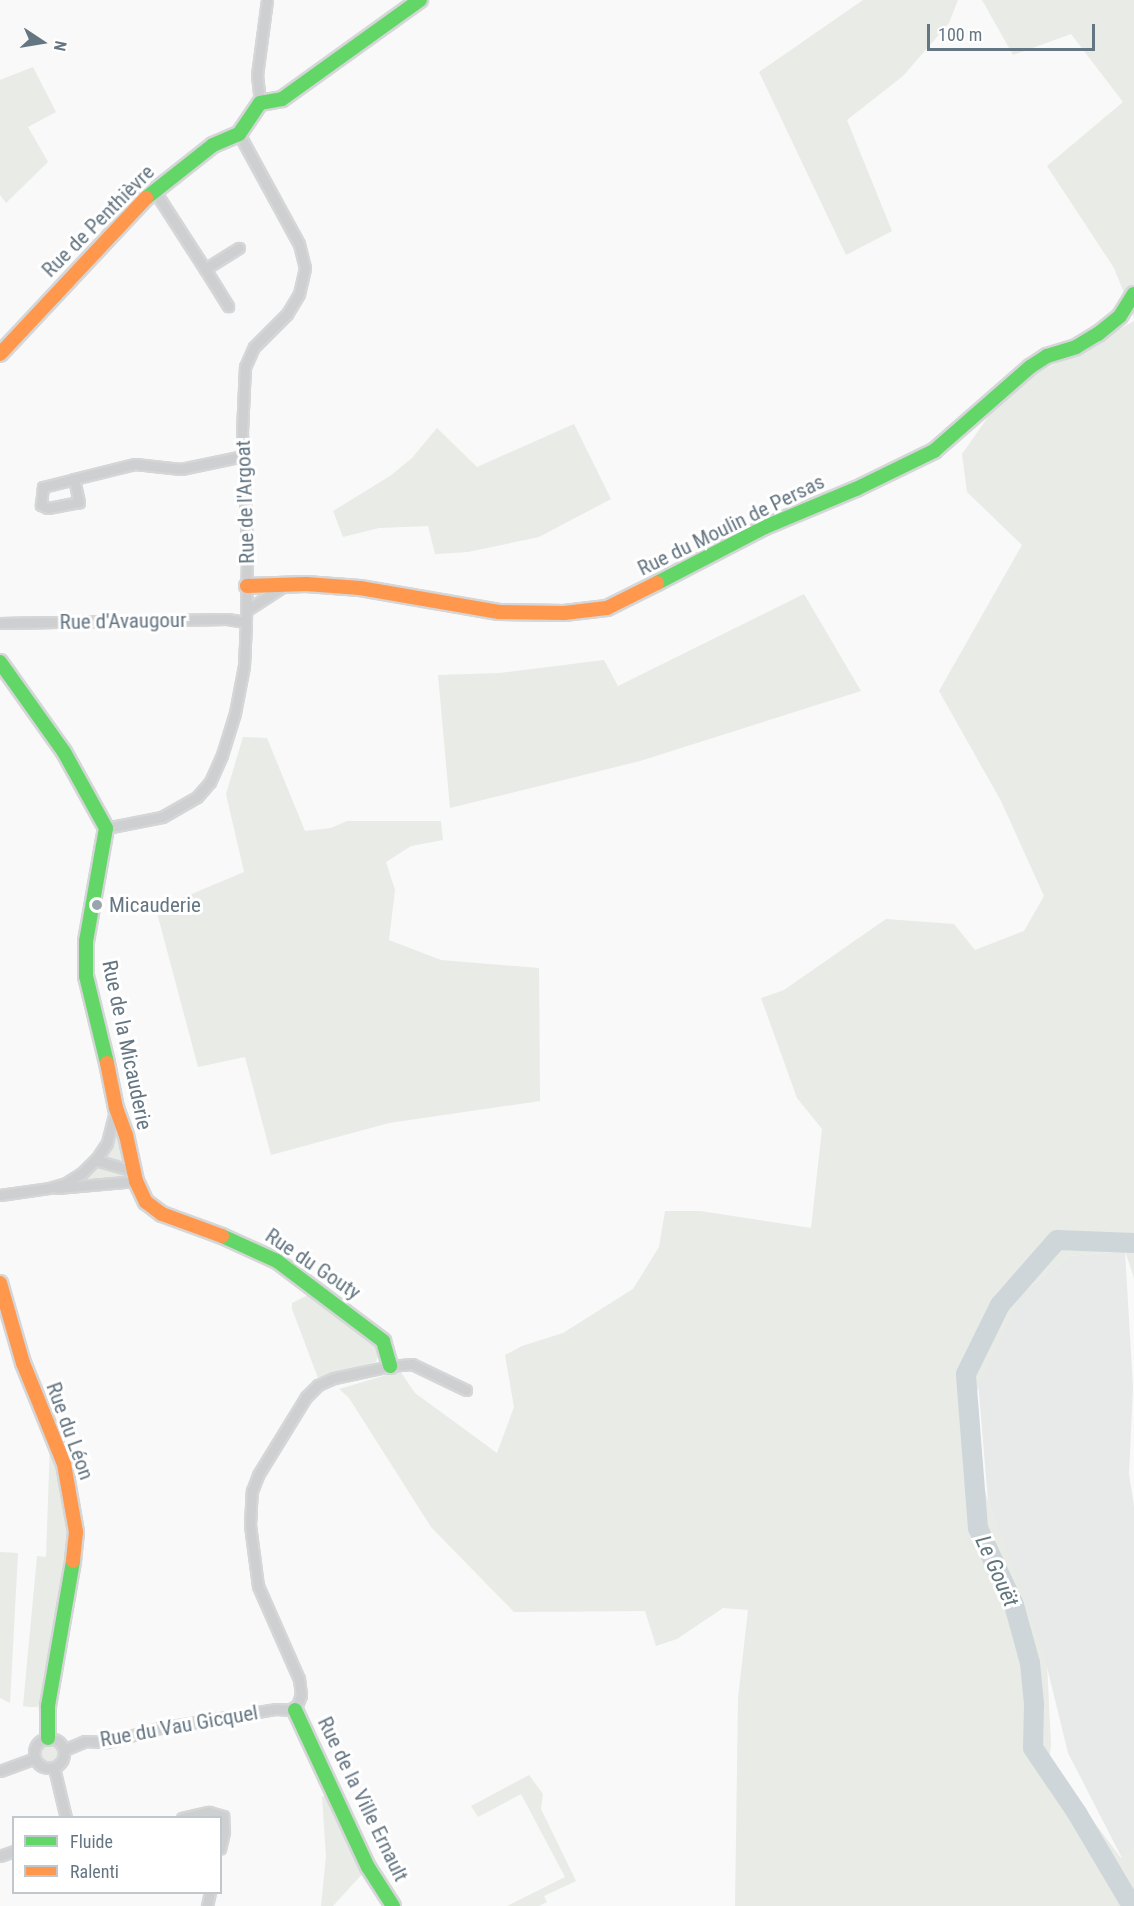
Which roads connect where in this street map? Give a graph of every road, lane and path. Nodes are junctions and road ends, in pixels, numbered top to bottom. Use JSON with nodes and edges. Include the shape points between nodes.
{"nodes":[{"id":1,"x":267,"y":0,"type":"edge"},
{"id":2,"x":420,"y":0,"type":"edge"},
{"id":3,"x":260,"y":103,"type":"junction"},
{"id":4,"x":239,"y":134,"type":"junction"},
{"id":5,"x":154,"y":190,"type":"junction"},
{"id":6,"x":239,"y":248,"type":"dead end"},
{"id":7,"x":205,"y":269,"type":"junction"},
{"id":8,"x":1134,"y":294,"type":"edge"},
{"id":9,"x":228,"y":306,"type":"dead end"},
{"id":10,"x":0,"y":354,"type":"edge"},
{"id":11,"x":243,"y":456,"type":"junction"},
{"id":12,"x":74,"y":479,"type":"junction"},
{"id":13,"x":247,"y":586,"type":"junction"},
{"id":14,"x":284,"y":586,"type":"junction"},
{"id":15,"x":247,"y":610,"type":"junction"},
{"id":16,"x":0,"y":622,"type":"edge"},
{"id":17,"x":246,"y":622,"type":"junction"},
{"id":18,"x":0,"y":662,"type":"edge"},
{"id":19,"x":106,"y":828,"type":"junction"},
{"id":20,"x":116,"y":1108,"type":"junction"},
{"id":21,"x":95,"y":1160,"type":"junction"},
{"id":22,"x":135,"y":1176,"type":"junction"},
{"id":23,"x":49,"y":1188,"type":"junction"},
{"id":24,"x":0,"y":1195,"type":"edge"},
{"id":25,"x":0,"y":1283,"type":"edge"},
{"id":26,"x":3,"y":1305,"type":"edge"},
{"id":27,"x":390,"y":1366,"type":"junction"},
{"id":28,"x":466,"y":1390,"type":"dead end"},
{"id":29,"x":295,"y":1710,"type":"junction"},
{"id":30,"x":48,"y":1738,"type":"junction"},
{"id":31,"x":64,"y":1750,"type":"junction"},
{"id":32,"x":35,"y":1758,"type":"junction"},
{"id":33,"x":54,"y":1768,"type":"junction"},
{"id":34,"x":0,"y":1771,"type":"edge"},
{"id":35,"x":66,"y":1816,"type":"edge"},
{"id":36,"x":191,"y":1816,"type":"edge"},
{"id":37,"x":222,"y":1840,"type":"edge"},
{"id":38,"x":393,"y":1906,"type":"edge"}],
"edges":[{"from":1,"to":3,"type":"street","via":[[257,75]]},
{"from":2,"to":3,"type":"street","via":[[282,99]]},
{"from":3,"to":4,"type":"street"},
{"from":4,"to":5,"type":"street","name":"Rue de Penthièvre","via":[[213,145]]},
{"from":4,"to":11,"type":"street","name":"Rue de l'Argoat","via":[[299,244],[305,268],[299,294],[287,314],[254,347],[245,367]]},
{"from":5,"to":7,"type":"street"},
{"from":5,"to":10,"type":"street","name":"Rue de Penthièvre"},
{"from":6,"to":7,"type":"street"},
{"from":7,"to":9,"type":"street"},
{"from":8,"to":14,"type":"street","name":"Rue du Moulin de Persas","via":[[1120,316],[1098,334],[1030,367],[934,451],[765,527],[607,608],[564,613],[499,612],[360,588]]},
{"from":11,"to":12,"type":"street","via":[[181,469],[135,464]]},
{"from":11,"to":13,"type":"street","name":"Rue de l'Argoat"},
{"from":12,"to":12,"type":"street","via":[[43,487],[41,505],[48,508],[79,502]]},
{"from":13,"to":14,"type":"street","name":"Rue du Moulin de Persas"},
{"from":13,"to":15,"type":"street","name":"Rue de l'Argoat"},
{"from":14,"to":15,"type":"street"},
{"from":15,"to":17,"type":"street","name":"Rue de l'Argoat"},
{"from":16,"to":17,"type":"street","name":"Rue d'Avaugour"},
{"from":17,"to":19,"type":"street","name":"Rue de l'Argoat","via":[[244,666],[235,713],[210,782],[197,797],[162,817]]},
{"from":18,"to":19,"type":"street","via":[[93,798]]},
{"from":19,"to":20,"type":"street","name":"Rue de la Micauderie","via":[[86,941],[86,976]]},
{"from":20,"to":21,"type":"street","via":[[107,1143]]},
{"from":20,"to":22,"type":"street","name":"Rue de la Micauderie"},
{"from":21,"to":22,"type":"street"},
{"from":21,"to":23,"type":"street","via":[[66,1183]]},
{"from":22,"to":23,"type":"street"},
{"from":22,"to":27,"type":"street","name":"Rue du Gouty","via":[[146,1202],[162,1214],[262,1252],[329,1298],[383,1341]]},
{"from":23,"to":24,"type":"street"},
{"from":25,"to":26,"type":"street","name":"Rue du Léon"},
{"from":26,"to":30,"type":"street","name":"Rue du Léon","via":[[64,1464],[76,1532],[48,1706]]},
{"from":27,"to":28,"type":"street","via":[[411,1364]]},
{"from":27,"to":29,"type":"street","via":[[318,1385],[300,1407],[252,1491],[250,1525],[258,1586],[299,1679],[301,1695]]},
{"from":29,"to":31,"type":"street","name":"Rue du Vau Gicquel","via":[[160,1728],[107,1742],[85,1741]]},
{"from":29,"to":38,"type":"street","name":"Rue de la Ville Ernault","via":[[368,1867]]},
{"from":30,"to":31,"type":"street","via":[[60,1742]]},
{"from":30,"to":32,"type":"street","via":[[37,1744]]},
{"from":31,"to":33,"type":"street","via":[[63,1759]]},
{"from":32,"to":33,"type":"street","via":[[44,1767]]},
{"from":32,"to":34,"type":"street"},
{"from":33,"to":35,"type":"street"},
{"from":36,"to":37,"type":"street","via":[[209,1812],[223,1816]]}]}
